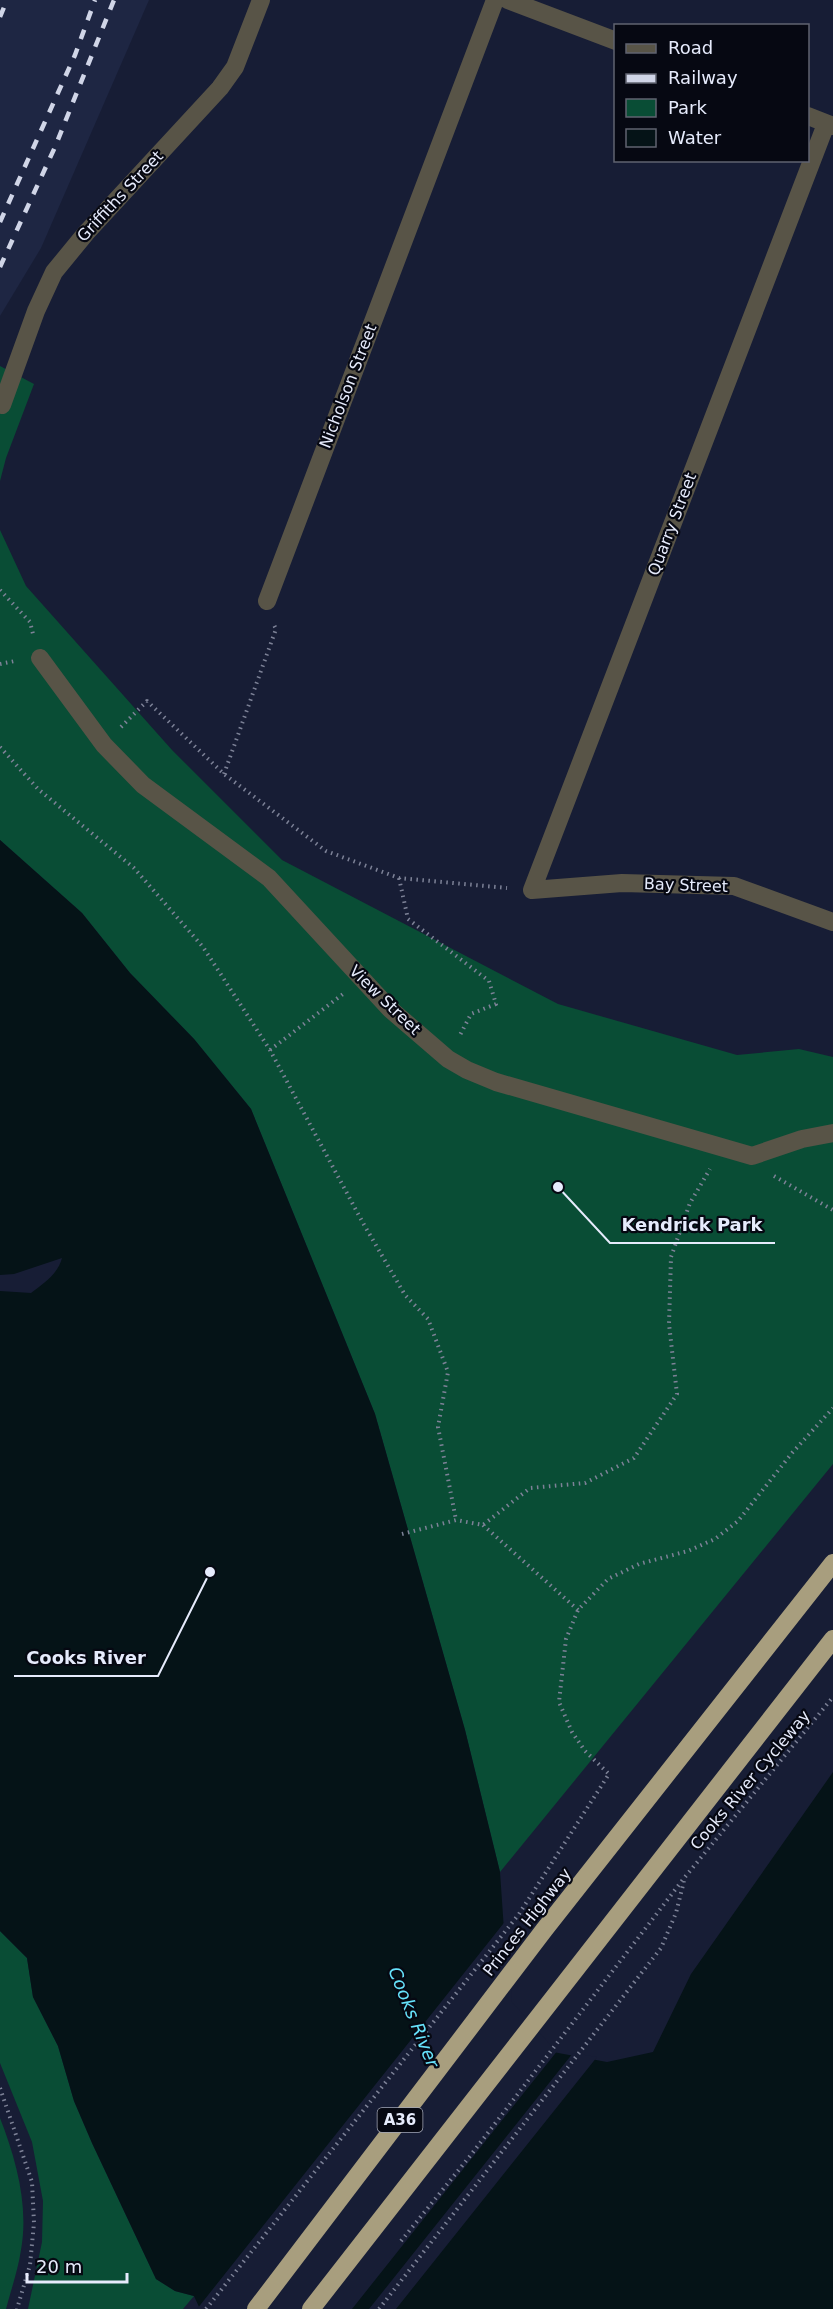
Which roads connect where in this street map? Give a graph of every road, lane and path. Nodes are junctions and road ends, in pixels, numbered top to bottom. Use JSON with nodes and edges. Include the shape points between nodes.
{"nodes":[{"id":1,"x":261,"y":0,"type":"edge"},
{"id":2,"x":495,"y":0,"type":"edge"},
{"id":3,"x":508,"y":0,"type":"edge"},
{"id":4,"x":614,"y":41,"type":"edge"},
{"id":5,"x":809,"y":117,"type":"edge"},
{"id":6,"x":829,"y":125,"type":"edge"},
{"id":7,"x":2,"y":405,"type":"dead end"},
{"id":8,"x":0,"y":590,"type":"edge"},
{"id":9,"x":267,"y":601,"type":"joint"},
{"id":10,"x":30,"y":622,"type":"dead end"},
{"id":11,"x":40,"y":658,"type":"dead end"},
{"id":12,"x":104,"y":745,"type":"junction"},
{"id":13,"x":0,"y":747,"type":"edge"},
{"id":14,"x":224,"y":774,"type":"junction"},
{"id":15,"x":399,"y":878,"type":"junction"},
{"id":16,"x":532,"y":890,"type":"junction"},
{"id":17,"x":833,"y":922,"type":"edge"},
{"id":18,"x":362,"y":979,"type":"junction"},
{"id":19,"x":471,"y":1014,"type":"dead end"},
{"id":20,"x":270,"y":1050,"type":"junction"},
{"id":21,"x":832,"y":1130,"type":"edge"},
{"id":22,"x":723,"y":1147,"type":"junction"},
{"id":23,"x":752,"y":1156,"type":"junction"},
{"id":24,"x":833,"y":1210,"type":"edge"},
{"id":25,"x":833,"y":1408,"type":"edge"},
{"id":26,"x":456,"y":1520,"type":"junction"},
{"id":27,"x":483,"y":1525,"type":"junction"},
{"id":28,"x":402,"y":1534,"type":"dead end"},
{"id":29,"x":833,"y":1563,"type":"edge"},
{"id":30,"x":578,"y":1610,"type":"junction"},
{"id":31,"x":833,"y":1639,"type":"edge"},
{"id":32,"x":833,"y":1697,"type":"edge"},
{"id":33,"x":686,"y":1877,"type":"junction"},
{"id":34,"x":0,"y":2088,"type":"edge"},
{"id":35,"x":398,"y":2245,"type":"dead end"},
{"id":36,"x":17,"y":2309,"type":"edge"},
{"id":37,"x":206,"y":2309,"type":"edge"},
{"id":38,"x":256,"y":2309,"type":"edge"},
{"id":39,"x":311,"y":2309,"type":"edge"},
{"id":40,"x":379,"y":2309,"type":"edge"}],
"edges":[{"from":1,"to":7,"type":"street","name":"Griffiths Street","via":[[235,68],[220,88],[54,272]]},
{"from":2,"to":9,"type":"street","name":"Nicholson Street"},
{"from":3,"to":4,"type":"street"},
{"from":5,"to":6,"type":"street"},
{"from":6,"to":16,"type":"street","name":"Quarry Street"},
{"from":8,"to":10,"type":"path"},
{"from":9,"to":14,"type":"path","via":[[276,629]]},
{"from":11,"to":12,"type":"street","name":"View Street"},
{"from":12,"to":14,"type":"path","via":[[147,701]]},
{"from":12,"to":18,"type":"street","name":"View Street","via":[[143,785],[269,878]]},
{"from":13,"to":20,"type":"path","via":[[38,789],[134,868],[203,946]]},
{"from":14,"to":15,"type":"path","via":[[326,852]]},
{"from":15,"to":16,"type":"path"},
{"from":15,"to":19,"type":"path","via":[[408,919],[489,981],[496,1004]]},
{"from":16,"to":17,"type":"street","name":"Bay Street","via":[[621,883],[734,886]]},
{"from":18,"to":20,"type":"path"},
{"from":18,"to":22,"type":"street","name":"View Street","via":[[448,1059],[467,1070],[610,1117]]},
{"from":20,"to":26,"type":"path","via":[[405,1295],[428,1319],[448,1372],[438,1427]]},
{"from":21,"to":23,"type":"street"},
{"from":22,"to":23,"type":"street","name":"View Street"},
{"from":22,"to":27,"type":"path","via":[[690,1203],[671,1257],[669,1324],[677,1394],[634,1458],[585,1483],[530,1488]]},
{"from":23,"to":24,"type":"path","via":[[775,1177]]},
{"from":25,"to":30,"type":"path","via":[[738,1521],[715,1539],[639,1564],[608,1579]]},
{"from":26,"to":27,"type":"path"},
{"from":26,"to":28,"type":"path"},
{"from":27,"to":30,"type":"path"},
{"from":29,"to":38,"type":"highway","name":"Princes Highway","number":"A36","via":[[544,1930]]},
{"from":30,"to":37,"type":"path","via":[[566,1639],[560,1702],[572,1732],[609,1774],[519,1914]]},
{"from":31,"to":39,"type":"highway","number":"A36"},
{"from":32,"to":33,"type":"path","name":"Cooks River Cycleway"},
{"from":33,"to":35,"type":"path","name":"Cooks River Cycleway"},
{"from":33,"to":40,"type":"path","via":[[661,1948]]},
{"from":34,"to":36,"type":"path","via":[[32,2182],[30,2265]]}]}
